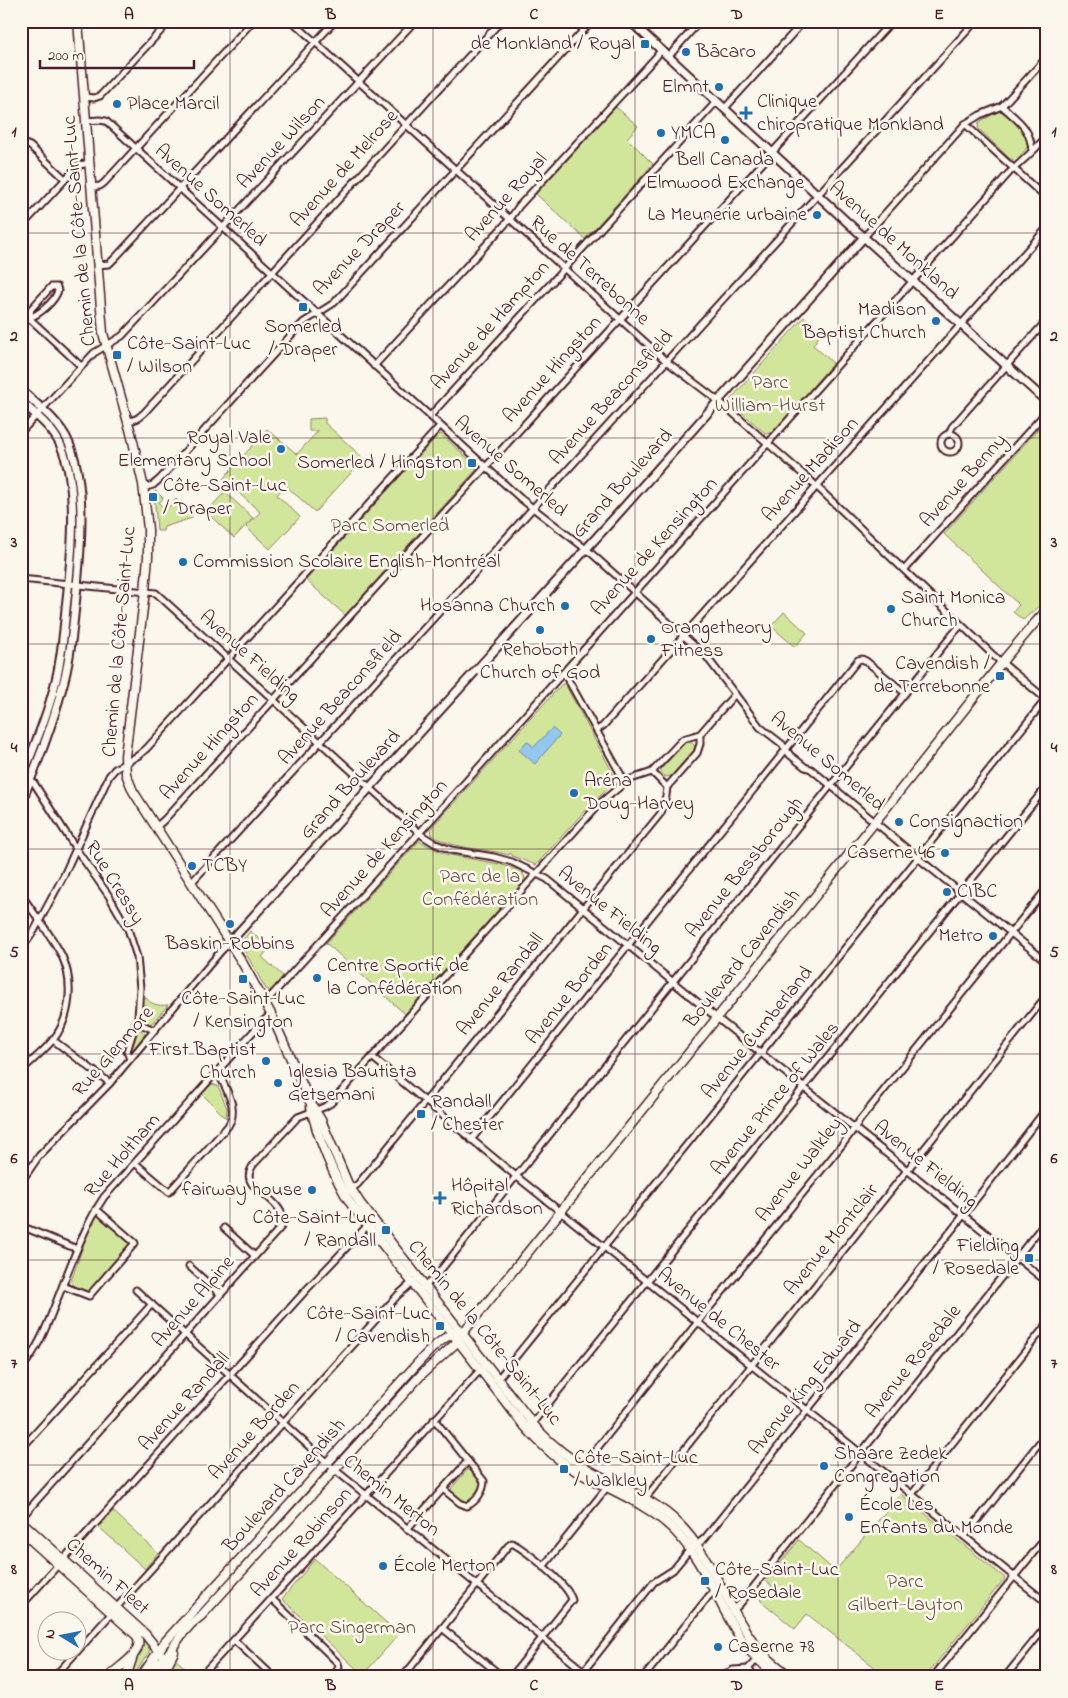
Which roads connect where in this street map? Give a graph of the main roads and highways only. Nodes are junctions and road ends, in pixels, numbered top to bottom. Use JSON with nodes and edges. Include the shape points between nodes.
{"nodes":[{"id":1,"x":78,"y":21,"type":"edge"},
{"id":2,"x":1047,"y":610,"type":"edge"},
{"id":3,"x":422,"y":1289,"type":"junction"},
{"id":4,"x":463,"y":1332,"type":"junction"},
{"id":5,"x":452,"y":1334,"type":"junction"},
{"id":6,"x":457,"y":1341,"type":"junction"},
{"id":7,"x":483,"y":1367,"type":"junction"},
{"id":8,"x":21,"y":1520,"type":"edge"},
{"id":9,"x":21,"y":1531,"type":"edge"},
{"id":10,"x":61,"y":1562,"type":"junction"},
{"id":11,"x":114,"y":1610,"type":"junction"},
{"id":12,"x":201,"y":1616,"type":"junction"},
{"id":13,"x":158,"y":1650,"type":"junction"},
{"id":14,"x":133,"y":1656,"type":"junction"},
{"id":15,"x":760,"y":1656,"type":"junction"},
{"id":16,"x":160,"y":1662,"type":"junction"},
{"id":17,"x":166,"y":1668,"type":"junction"},
{"id":18,"x":109,"y":1677,"type":"edge"},
{"id":19,"x":126,"y":1677,"type":"edge"},
{"id":20,"x":141,"y":1677,"type":"edge"},
{"id":21,"x":150,"y":1677,"type":"edge"},
{"id":22,"x":160,"y":1677,"type":"edge"},
{"id":23,"x":166,"y":1677,"type":"edge"},
{"id":24,"x":173,"y":1677,"type":"edge"},
{"id":25,"x":778,"y":1677,"type":"edge"},
{"id":26,"x":791,"y":1677,"type":"edge"}],
"edges":[{"from":1,"to":3,"type":"main road","name":"Chemin de la Côte-Saint-Luc","via":[[103,329],[143,488],[148,534],[126,774],[272,1014],[310,1102],[314,1123],[348,1192]]},
{"from":2,"to":4,"type":"main road","name":"Boulevard Cavendish"},
{"from":3,"to":4,"type":"main road","name":"Chemin de la Côte-Saint-Luc"},
{"from":3,"to":5,"type":"main road","name":"Chemin de la Côte-Saint-Luc"},
{"from":4,"to":5,"type":"main road","name":"Boulevard Cavendish"},
{"from":4,"to":6,"type":"main road","name":"Boulevard Cavendish"},
{"from":4,"to":7,"type":"main road","name":"Chemin de la Côte-Saint-Luc"},
{"from":5,"to":6,"type":"main road","name":"Chemin de la Côte-Saint-Luc"},
{"from":5,"to":13,"type":"main road","name":"Boulevard Cavendish","via":[[414,1368]]},
{"from":6,"to":7,"type":"main road","name":"Chemin de la Côte-Saint-Luc"},
{"from":6,"to":12,"type":"main road","name":"Boulevard Cavendish","via":[[421,1375]]},
{"from":7,"to":15,"type":"main road","name":"Chemin de la Côte-Saint-Luc","via":[[530,1426],[581,1470],[644,1502],[694,1548],[731,1612],[743,1641]]},
{"from":8,"to":10,"type":"main road","name":"Chemin Fleet"},
{"from":9,"to":10,"type":"main road","name":"Chemin Fleet"},
{"from":10,"to":11,"type":"main road","name":"Chemin Fleet"},
{"from":11,"to":13,"type":"main road","name":"Chemin Fleet","via":[[145,1634]]},
{"from":11,"to":14,"type":"main road","name":"Chemin Fleet","via":[[138,1638],[139,1648]]},
{"from":12,"to":16,"type":"main road","name":"Boulevard Cavendish"},
{"from":12,"to":17,"type":"main road","via":[[175,1650]]},
{"from":13,"to":16,"type":"main road"},
{"from":13,"to":20,"type":"main road","name":"Boulevard Cavendish"},
{"from":14,"to":18,"type":"main road"},
{"from":14,"to":19,"type":"main road"},
{"from":15,"to":25,"type":"main road","name":"Chemin de la Côte-Saint-Luc"},
{"from":15,"to":26,"type":"main road","name":"Chemin de la Côte-Saint-Luc"},
{"from":16,"to":21,"type":"main road","name":"Boulevard Cavendish"},
{"from":17,"to":22,"type":"main road"},
{"from":17,"to":23,"type":"main road"},
{"from":17,"to":24,"type":"main road"}]}
